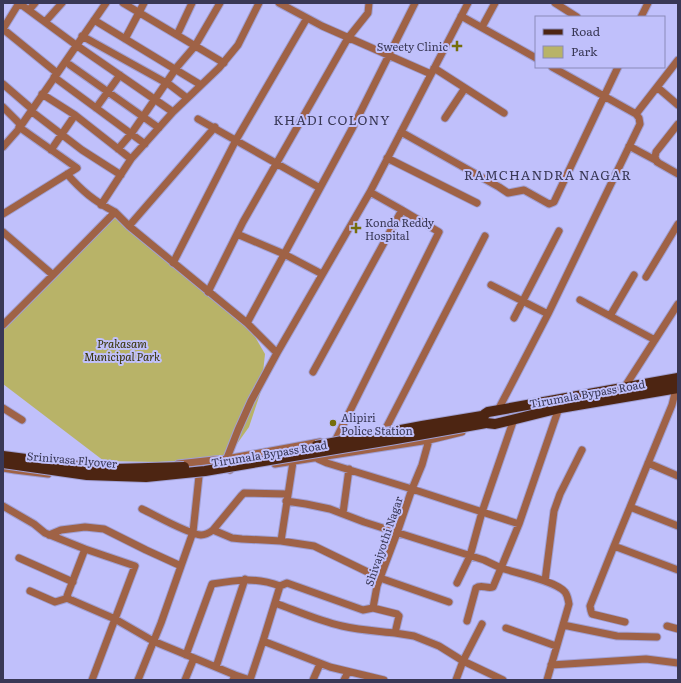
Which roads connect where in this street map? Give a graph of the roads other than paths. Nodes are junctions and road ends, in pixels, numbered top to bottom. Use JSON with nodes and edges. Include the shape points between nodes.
{"nodes":[{"id":1,"x":19,"y":3,"type":"edge"},
{"id":2,"x":35,"y":3,"type":"edge"},
{"id":3,"x":62,"y":3,"type":"edge"},
{"id":4,"x":106,"y":3,"type":"edge"},
{"id":5,"x":123,"y":3,"type":"edge"},
{"id":6,"x":144,"y":3,"type":"edge"},
{"id":7,"x":192,"y":3,"type":"edge"},
{"id":8,"x":220,"y":3,"type":"edge"},
{"id":9,"x":259,"y":3,"type":"edge"},
{"id":10,"x":279,"y":3,"type":"edge"},
{"id":11,"x":369,"y":3,"type":"edge"},
{"id":12,"x":415,"y":3,"type":"edge"},
{"id":13,"x":468,"y":3,"type":"edge"},
{"id":14,"x":495,"y":3,"type":"edge"},
{"id":15,"x":555,"y":3,"type":"edge"},
{"id":16,"x":646,"y":4,"type":"edge"},
{"id":17,"x":29,"y":10,"type":"junction"},
{"id":18,"x":139,"y":12,"type":"junction"},
{"id":19,"x":461,"y":16,"type":"junction"},
{"id":20,"x":575,"y":16,"type":"edge"},
{"id":21,"x":641,"y":16,"type":"edge"},
{"id":22,"x":307,"y":18,"type":"junction"},
{"id":23,"x":94,"y":20,"type":"junction"},
{"id":24,"x":45,"y":22,"type":"junction"},
{"id":25,"x":482,"y":27,"type":"junction"},
{"id":26,"x":177,"y":35,"type":"junction"},
{"id":27,"x":82,"y":36,"type":"junction"},
{"id":28,"x":348,"y":38,"type":"junction"},
{"id":29,"x":125,"y":39,"type":"junction"},
{"id":30,"x":76,"y":45,"type":"junction"},
{"id":31,"x":195,"y":46,"type":"junction"},
{"id":32,"x":389,"y":56,"type":"junction"},
{"id":33,"x":535,"y":57,"type":"edge"},
{"id":34,"x":678,"y":60,"type":"edge"},
{"id":35,"x":224,"y":63,"type":"junction"},
{"id":36,"x":70,"y":65,"type":"dead end"},
{"id":37,"x":554,"y":68,"type":"edge"},
{"id":38,"x":567,"y":68,"type":"edge"},
{"id":39,"x":618,"y":68,"type":"edge"},
{"id":40,"x":175,"y":69,"type":"junction"},
{"id":41,"x":432,"y":71,"type":"junction"},
{"id":42,"x":564,"y":74,"type":"junction"},
{"id":43,"x":55,"y":75,"type":"junction"},
{"id":44,"x":120,"y":75,"type":"junction"},
{"id":45,"x":166,"y":83,"type":"junction"},
{"id":46,"x":3,"y":84,"type":"edge"},
{"id":47,"x":201,"y":85,"type":"junction"},
{"id":48,"x":657,"y":87,"type":"junction"},
{"id":49,"x":465,"y":88,"type":"junction"},
{"id":50,"x":108,"y":92,"type":"junction"},
{"id":51,"x":42,"y":94,"type":"junction"},
{"id":52,"x":604,"y":97,"type":"junction"},
{"id":53,"x":187,"y":98,"type":"junction"},
{"id":54,"x":155,"y":100,"type":"junction"},
{"id":55,"x":678,"y":105,"type":"edge"},
{"id":56,"x":3,"y":108,"type":"edge"},
{"id":57,"x":96,"y":108,"type":"junction"},
{"id":58,"x":32,"y":110,"type":"junction"},
{"id":59,"x":173,"y":112,"type":"junction"},
{"id":60,"x":504,"y":113,"type":"dead end"},
{"id":61,"x":636,"y":114,"type":"junction"},
{"id":62,"x":75,"y":115,"type":"junction"},
{"id":63,"x":143,"y":117,"type":"junction"},
{"id":64,"x":445,"y":118,"type":"dead end"},
{"id":65,"x":198,"y":119,"type":"dead end"},
{"id":66,"x":678,"y":124,"type":"edge"},
{"id":67,"x":20,"y":126,"type":"junction"},
{"id":68,"x":214,"y":127,"type":"junction"},
{"id":69,"x":159,"y":128,"type":"junction"},
{"id":70,"x":401,"y":132,"type":"junction"},
{"id":71,"x":62,"y":134,"type":"junction"},
{"id":72,"x":131,"y":134,"type":"junction"},
{"id":73,"x":236,"y":140,"type":"junction"},
{"id":74,"x":145,"y":144,"type":"junction"},
{"id":75,"x":629,"y":146,"type":"junction"},
{"id":76,"x":3,"y":147,"type":"edge"},
{"id":77,"x":118,"y":149,"type":"junction"},
{"id":78,"x":50,"y":150,"type":"junction"},
{"id":79,"x":387,"y":158,"type":"junction"},
{"id":80,"x":131,"y":159,"type":"junction"},
{"id":81,"x":657,"y":162,"type":"junction"},
{"id":82,"x":277,"y":163,"type":"junction"},
{"id":83,"x":67,"y":174,"type":"junction"},
{"id":84,"x":678,"y":174,"type":"edge"},
{"id":85,"x":121,"y":175,"type":"junction"},
{"id":86,"x":320,"y":188,"type":"junction"},
{"id":87,"x":370,"y":192,"type":"junction"},
{"id":88,"x":476,"y":202,"type":"dead end"},
{"id":89,"x":101,"y":205,"type":"junction"},
{"id":90,"x":402,"y":210,"type":"junction"},
{"id":91,"x":115,"y":212,"type":"junction"},
{"id":92,"x":3,"y":214,"type":"edge"},
{"id":93,"x":678,"y":224,"type":"edge"},
{"id":94,"x":129,"y":226,"type":"junction"},
{"id":95,"x":559,"y":231,"type":"dead end"},
{"id":96,"x":3,"y":232,"type":"edge"},
{"id":97,"x":237,"y":234,"type":"junction"},
{"id":98,"x":485,"y":236,"type":"dead end"},
{"id":99,"x":284,"y":254,"type":"junction"},
{"id":100,"x":173,"y":263,"type":"junction"},
{"id":101,"x":322,"y":274,"type":"junction"},
{"id":102,"x":53,"y":275,"type":"junction"},
{"id":103,"x":634,"y":275,"type":"dead end"},
{"id":104,"x":646,"y":277,"type":"dead end"},
{"id":105,"x":491,"y":285,"type":"dead end"},
{"id":106,"x":208,"y":292,"type":"junction"},
{"id":107,"x":580,"y":300,"type":"dead end"},
{"id":108,"x":522,"y":301,"type":"junction"},
{"id":109,"x":678,"y":304,"type":"edge"},
{"id":110,"x":548,"y":314,"type":"junction"},
{"id":111,"x":610,"y":316,"type":"junction"},
{"id":112,"x":514,"y":318,"type":"dead end"},
{"id":113,"x":247,"y":323,"type":"junction"},
{"id":114,"x":3,"y":325,"type":"edge"},
{"id":115,"x":655,"y":340,"type":"junction"},
{"id":116,"x":276,"y":353,"type":"junction"},
{"id":117,"x":313,"y":372,"type":"dead end"},
{"id":118,"x":677,"y":383,"type":"edge"},
{"id":119,"x":624,"y":388,"type":"junction"},
{"id":120,"x":561,"y":404,"type":"junction"},
{"id":121,"x":3,"y":408,"type":"edge"},
{"id":122,"x":498,"y":410,"type":"junction"},
{"id":123,"x":488,"y":419,"type":"junction"},
{"id":124,"x":514,"y":419,"type":"junction"},
{"id":125,"x":22,"y":420,"type":"dead end"},
{"id":126,"x":385,"y":430,"type":"junction"},
{"id":127,"x":336,"y":439,"type":"junction"},
{"id":128,"x":429,"y":440,"type":"junction"},
{"id":129,"x":582,"y":450,"type":"dead end"},
{"id":130,"x":3,"y":456,"type":"edge"},
{"id":131,"x":227,"y":458,"type":"junction"},
{"id":132,"x":315,"y":459,"type":"junction"},
{"id":133,"x":293,"y":462,"type":"junction"},
{"id":134,"x":648,"y":463,"type":"junction"},
{"id":135,"x":3,"y":468,"type":"edge"},
{"id":136,"x":230,"y":470,"type":"junction"},
{"id":137,"x":349,"y":470,"type":"junction"},
{"id":138,"x":199,"y":476,"type":"junction"},
{"id":139,"x":678,"y":476,"type":"edge"},
{"id":140,"x":412,"y":489,"type":"junction"},
{"id":141,"x":287,"y":498,"type":"junction"},
{"id":142,"x":3,"y":506,"type":"edge"},
{"id":143,"x":630,"y":507,"type":"junction"},
{"id":144,"x":142,"y":509,"type":"dead end"},
{"id":145,"x":482,"y":512,"type":"junction"},
{"id":146,"x":343,"y":513,"type":"junction"},
{"id":147,"x":519,"y":524,"type":"junction"},
{"id":148,"x":678,"y":526,"type":"edge"},
{"id":149,"x":213,"y":530,"type":"junction"},
{"id":150,"x":193,"y":532,"type":"junction"},
{"id":151,"x":398,"y":533,"type":"junction"},
{"id":152,"x":49,"y":535,"type":"junction"},
{"id":153,"x":281,"y":541,"type":"junction"},
{"id":154,"x":614,"y":546,"type":"junction"},
{"id":155,"x":85,"y":549,"type":"junction"},
{"id":156,"x":470,"y":556,"type":"junction"},
{"id":157,"x":19,"y":558,"type":"dead end"},
{"id":158,"x":181,"y":566,"type":"junction"},
{"id":159,"x":501,"y":568,"type":"junction"},
{"id":160,"x":678,"y":570,"type":"edge"},
{"id":161,"x":380,"y":578,"type":"junction"},
{"id":162,"x":245,"y":579,"type":"junction"},
{"id":163,"x":545,"y":581,"type":"junction"},
{"id":164,"x":73,"y":582,"type":"junction"},
{"id":165,"x":457,"y":583,"type":"dead end"},
{"id":166,"x":280,"y":586,"type":"junction"},
{"id":167,"x":30,"y":591,"type":"dead end"},
{"id":168,"x":68,"y":598,"type":"junction"},
{"id":169,"x":449,"y":602,"type":"dead end"},
{"id":170,"x":275,"y":603,"type":"junction"},
{"id":171,"x":373,"y":608,"type":"junction"},
{"id":172,"x":115,"y":619,"type":"junction"},
{"id":173,"x":467,"y":620,"type":"dead end"},
{"id":174,"x":625,"y":622,"type":"dead end"},
{"id":175,"x":482,"y":624,"type":"dead end"},
{"id":176,"x":563,"y":625,"type":"junction"},
{"id":177,"x":667,"y":626,"type":"dead end"},
{"id":178,"x":506,"y":628,"type":"dead end"},
{"id":179,"x":678,"y":629,"type":"edge"},
{"id":180,"x":394,"y":633,"type":"junction"},
{"id":181,"x":657,"y":638,"type":"dead end"},
{"id":182,"x":153,"y":641,"type":"junction"},
{"id":183,"x":263,"y":641,"type":"junction"},
{"id":184,"x":556,"y":646,"type":"junction"},
{"id":185,"x":186,"y":655,"type":"junction"},
{"id":186,"x":194,"y":658,"type":"junction"},
{"id":187,"x":463,"y":661,"type":"junction"},
{"id":188,"x":678,"y":663,"type":"edge"},
{"id":189,"x":320,"y":664,"type":"junction"},
{"id":190,"x":551,"y":665,"type":"junction"},
{"id":191,"x":216,"y":667,"type":"junction"},
{"id":192,"x":348,"y":672,"type":"junction"},
{"id":193,"x":234,"y":677,"type":"edge"},
{"id":194,"x":92,"y":680,"type":"edge"},
{"id":195,"x":138,"y":680,"type":"edge"},
{"id":196,"x":185,"y":680,"type":"edge"},
{"id":197,"x":250,"y":680,"type":"edge"},
{"id":198,"x":313,"y":680,"type":"edge"},
{"id":199,"x":344,"y":680,"type":"edge"},
{"id":200,"x":383,"y":680,"type":"edge"},
{"id":201,"x":456,"y":680,"type":"edge"},
{"id":202,"x":503,"y":680,"type":"edge"},
{"id":203,"x":547,"y":680,"type":"edge"}],
"edges":[{"from":1,"to":17,"type":"street"},
{"from":1,"to":43,"type":"street","via":[[3,30]]},
{"from":2,"to":17,"type":"street"},
{"from":3,"to":24,"type":"street"},
{"from":4,"to":23,"type":"street"},
{"from":5,"to":18,"type":"street"},
{"from":6,"to":18,"type":"street"},
{"from":7,"to":26,"type":"street"},
{"from":8,"to":31,"type":"street"},
{"from":9,"to":35,"type":"street","via":[[238,45]]},
{"from":10,"to":22,"type":"street"},
{"from":11,"to":28,"type":"street","via":[[368,13]]},
{"from":12,"to":32,"type":"street"},
{"from":13,"to":19,"type":"street"},
{"from":14,"to":25,"type":"street"},
{"from":15,"to":20,"type":"street"},
{"from":16,"to":21,"type":"street"},
{"from":17,"to":24,"type":"street"},
{"from":18,"to":26,"type":"street"},
{"from":18,"to":29,"type":"street"},
{"from":19,"to":25,"type":"street"},
{"from":19,"to":41,"type":"street"},
{"from":22,"to":28,"type":"street"},
{"from":22,"to":73,"type":"street"},
{"from":23,"to":27,"type":"street"},
{"from":23,"to":29,"type":"street"},
{"from":24,"to":30,"type":"street"},
{"from":25,"to":33,"type":"street"},
{"from":26,"to":31,"type":"street"},
{"from":27,"to":30,"type":"street"},
{"from":27,"to":45,"type":"street"},
{"from":28,"to":32,"type":"street"},
{"from":28,"to":82,"type":"street"},
{"from":29,"to":40,"type":"street"},
{"from":30,"to":43,"type":"street"},
{"from":30,"to":44,"type":"street"},
{"from":31,"to":35,"type":"street"},
{"from":31,"to":40,"type":"street"},
{"from":32,"to":41,"type":"street"},
{"from":32,"to":86,"type":"street"},
{"from":34,"to":48,"type":"street"},
{"from":35,"to":47,"type":"street"},
{"from":36,"to":50,"type":"street"},
{"from":37,"to":42,"type":"street"},
{"from":38,"to":42,"type":"street"},
{"from":39,"to":52,"type":"street"},
{"from":40,"to":45,"type":"street"},
{"from":40,"to":47,"type":"street"},
{"from":41,"to":49,"type":"street"},
{"from":41,"to":70,"type":"street"},
{"from":42,"to":52,"type":"street"},
{"from":43,"to":51,"type":"street"},
{"from":43,"to":57,"type":"street"},
{"from":44,"to":50,"type":"street"},
{"from":44,"to":54,"type":"street"},
{"from":45,"to":53,"type":"street"},
{"from":45,"to":54,"type":"street"},
{"from":46,"to":58,"type":"street"},
{"from":47,"to":53,"type":"street"},
{"from":48,"to":55,"type":"street"},
{"from":48,"to":61,"type":"street"},
{"from":49,"to":60,"type":"street"},
{"from":49,"to":64,"type":"street"},
{"from":50,"to":57,"type":"street"},
{"from":50,"to":63,"type":"street"},
{"from":51,"to":58,"type":"street"},
{"from":51,"to":62,"type":"street"},
{"from":52,"to":61,"type":"street"},
{"from":52,"to":70,"type":"street","via":[[552,204],[524,190],[508,193]]},
{"from":53,"to":59,"type":"street"},
{"from":54,"to":59,"type":"street"},
{"from":54,"to":63,"type":"street"},
{"from":56,"to":67,"type":"street"},
{"from":57,"to":72,"type":"street"},
{"from":58,"to":67,"type":"street"},
{"from":58,"to":71,"type":"street"},
{"from":59,"to":69,"type":"street"},
{"from":61,"to":75,"type":"street","via":[[640,124]]},
{"from":62,"to":71,"type":"street"},
{"from":62,"to":77,"type":"street"},
{"from":63,"to":69,"type":"street"},
{"from":63,"to":72,"type":"street"},
{"from":65,"to":68,"type":"street"},
{"from":66,"to":81,"type":"street","via":[[656,152],[654,157]]},
{"from":67,"to":76,"type":"street"},
{"from":67,"to":78,"type":"street"},
{"from":68,"to":73,"type":"street"},
{"from":68,"to":94,"type":"street"},
{"from":69,"to":74,"type":"street"},
{"from":70,"to":79,"type":"street"},
{"from":71,"to":78,"type":"street"},
{"from":71,"to":85,"type":"street"},
{"from":72,"to":74,"type":"street"},
{"from":72,"to":77,"type":"street"},
{"from":73,"to":82,"type":"street"},
{"from":73,"to":100,"type":"street"},
{"from":74,"to":80,"type":"street"},
{"from":75,"to":81,"type":"street"},
{"from":75,"to":110,"type":"street"},
{"from":77,"to":80,"type":"street"},
{"from":78,"to":83,"type":"street","via":[[77,168]]},
{"from":79,"to":87,"type":"street"},
{"from":79,"to":88,"type":"street"},
{"from":80,"to":85,"type":"street"},
{"from":81,"to":84,"type":"street"},
{"from":82,"to":86,"type":"street"},
{"from":82,"to":97,"type":"street"},
{"from":83,"to":89,"type":"street","via":[[82,191]]},
{"from":83,"to":92,"type":"street"},
{"from":85,"to":89,"type":"street"},
{"from":86,"to":99,"type":"street"},
{"from":87,"to":90,"type":"street"},
{"from":87,"to":101,"type":"street"},
{"from":89,"to":91,"type":"street"},
{"from":90,"to":117,"type":"street"},
{"from":90,"to":127,"type":"street","via":[[439,232]]},
{"from":91,"to":94,"type":"street"},
{"from":91,"to":102,"type":"street"},
{"from":93,"to":104,"type":"street"},
{"from":94,"to":100,"type":"street"},
{"from":95,"to":108,"type":"street"},
{"from":96,"to":102,"type":"street"},
{"from":97,"to":99,"type":"street"},
{"from":97,"to":106,"type":"street"},
{"from":98,"to":126,"type":"street"},
{"from":99,"to":101,"type":"street"},
{"from":99,"to":113,"type":"street"},
{"from":100,"to":106,"type":"street"},
{"from":101,"to":116,"type":"street"},
{"from":102,"to":114,"type":"street"},
{"from":103,"to":111,"type":"street"},
{"from":105,"to":108,"type":"street"},
{"from":106,"to":113,"type":"street"},
{"from":107,"to":111,"type":"street"},
{"from":108,"to":110,"type":"street"},
{"from":108,"to":112,"type":"street"},
{"from":109,"to":115,"type":"street"},
{"from":110,"to":122,"type":"street"},
{"from":111,"to":115,"type":"street"},
{"from":113,"to":116,"type":"street"},
{"from":115,"to":119,"type":"street"},
{"from":116,"to":131,"type":"street"},
{"from":118,"to":119,"type":"main road","name":"Tirumala Bypass Road"},
{"from":118,"to":120,"type":"main road","name":"Tirumala Bypass Road"},
{"from":118,"to":134,"type":"street","via":[[672,405]]},
{"from":119,"to":120,"type":"main road","name":"Tirumala Bypass Road"},
{"from":120,"to":122,"type":"main road","name":"Tirumala Bypass Road"},
{"from":120,"to":124,"type":"main road","name":"Tirumala Bypass Road"},
{"from":120,"to":147,"type":"street"},
{"from":121,"to":125,"type":"street"},
{"from":122,"to":123,"type":"main road","name":"Tirumala Bypass Road"},
{"from":123,"to":124,"type":"main road","name":"Tirumala Bypass Road"},
{"from":123,"to":126,"type":"street","name":"Tirumala Bypass Road"},
{"from":123,"to":128,"type":"street","name":"Tirumala Bypass Road"},
{"from":123,"to":130,"type":"main road","name":"Srinivasa Flyover","bridge":true,"via":[[415,427],[186,467],[114,469]]},
{"from":124,"to":145,"type":"street"},
{"from":126,"to":127,"type":"street","name":"Tirumala Bypass Road"},
{"from":127,"to":131,"type":"street","name":"Tirumala Bypass Road"},
{"from":128,"to":132,"type":"street","name":"Tirumala Bypass Road"},
{"from":128,"to":140,"type":"street","name":"Shivajyothi Nagar"},
{"from":129,"to":163,"type":"street","via":[[554,512]]},
{"from":130,"to":131,"type":"street","name":"Tirumala Bypass Road","via":[[104,464],[178,464]]},
{"from":131,"to":136,"type":"street"},
{"from":132,"to":133,"type":"street","name":"Tirumala Bypass Road"},
{"from":132,"to":137,"type":"street","via":[[319,458]]},
{"from":133,"to":136,"type":"street","name":"Tirumala Bypass Road"},
{"from":133,"to":141,"type":"street"},
{"from":134,"to":139,"type":"street"},
{"from":134,"to":143,"type":"street"},
{"from":135,"to":138,"type":"street","name":"Tirumala Bypass Road","via":[[99,480],[144,481]]},
{"from":136,"to":138,"type":"street","name":"Tirumala Bypass Road"},
{"from":137,"to":140,"type":"street"},
{"from":137,"to":146,"type":"street"},
{"from":138,"to":150,"type":"street"},
{"from":140,"to":145,"type":"street"},
{"from":140,"to":151,"type":"street","name":"Shivajyothi Nagar"},
{"from":141,"to":146,"type":"street"},
{"from":141,"to":149,"type":"street","via":[[244,493]]},
{"from":141,"to":153,"type":"street"},
{"from":142,"to":152,"type":"street"},
{"from":143,"to":148,"type":"street"},
{"from":143,"to":154,"type":"street"},
{"from":144,"to":150,"type":"street"},
{"from":145,"to":147,"type":"street"},
{"from":145,"to":156,"type":"street"},
{"from":146,"to":151,"type":"street"},
{"from":147,"to":159,"type":"street"},
{"from":149,"to":150,"type":"street","via":[[203,535]]},
{"from":149,"to":153,"type":"street","via":[[237,538]]},
{"from":150,"to":158,"type":"street"},
{"from":151,"to":156,"type":"street"},
{"from":151,"to":161,"type":"street","name":"Shivajyothi Nagar"},
{"from":152,"to":155,"type":"street"},
{"from":152,"to":158,"type":"street","via":[[85,526],[104,529]]},
{"from":153,"to":161,"type":"street","via":[[314,546]]},
{"from":154,"to":160,"type":"street"},
{"from":154,"to":174,"type":"street","via":[[590,606],[592,614]]},
{"from":155,"to":164,"type":"street"},
{"from":155,"to":172,"type":"street","via":[[134,566]]},
{"from":156,"to":159,"type":"street"},
{"from":156,"to":165,"type":"street"},
{"from":157,"to":164,"type":"street"},
{"from":158,"to":182,"type":"street"},
{"from":159,"to":163,"type":"street"},
{"from":159,"to":173,"type":"street","via":[[493,587],[476,588]]},
{"from":161,"to":169,"type":"street"},
{"from":161,"to":171,"type":"street","name":"Shivajyothi Nagar"},
{"from":162,"to":166,"type":"street","via":[[268,581]]},
{"from":162,"to":185,"type":"street","via":[[212,584]]},
{"from":162,"to":191,"type":"street"},
{"from":163,"to":176,"type":"street","via":[[564,591],[568,596],[569,604]]},
{"from":164,"to":168,"type":"street"},
{"from":166,"to":170,"type":"street"},
{"from":166,"to":171,"type":"street","via":[[287,583],[363,610]]},
{"from":167,"to":168,"type":"street","via":[[55,602]]},
{"from":168,"to":172,"type":"street"},
{"from":170,"to":180,"type":"street","via":[[341,626]]},
{"from":170,"to":183,"type":"street"},
{"from":171,"to":180,"type":"street","via":[[399,616]]},
{"from":172,"to":182,"type":"street"},
{"from":172,"to":194,"type":"street"},
{"from":175,"to":187,"type":"street"},
{"from":176,"to":181,"type":"street","via":[[617,636]]},
{"from":176,"to":184,"type":"street"},
{"from":177,"to":179,"type":"street"},
{"from":178,"to":184,"type":"street"},
{"from":180,"to":187,"type":"street","via":[[422,639]]},
{"from":182,"to":185,"type":"street"},
{"from":182,"to":195,"type":"street"},
{"from":183,"to":189,"type":"street"},
{"from":183,"to":197,"type":"street"},
{"from":184,"to":190,"type":"street"},
{"from":185,"to":186,"type":"street"},
{"from":186,"to":191,"type":"street"},
{"from":186,"to":196,"type":"street"},
{"from":187,"to":201,"type":"street"},
{"from":187,"to":202,"type":"street"},
{"from":188,"to":190,"type":"street","via":[[646,659]]},
{"from":189,"to":192,"type":"street"},
{"from":189,"to":198,"type":"street"},
{"from":190,"to":203,"type":"street"},
{"from":191,"to":193,"type":"street"},
{"from":192,"to":199,"type":"street"},
{"from":192,"to":200,"type":"street"},
{"from":193,"to":197,"type":"street"}]}
